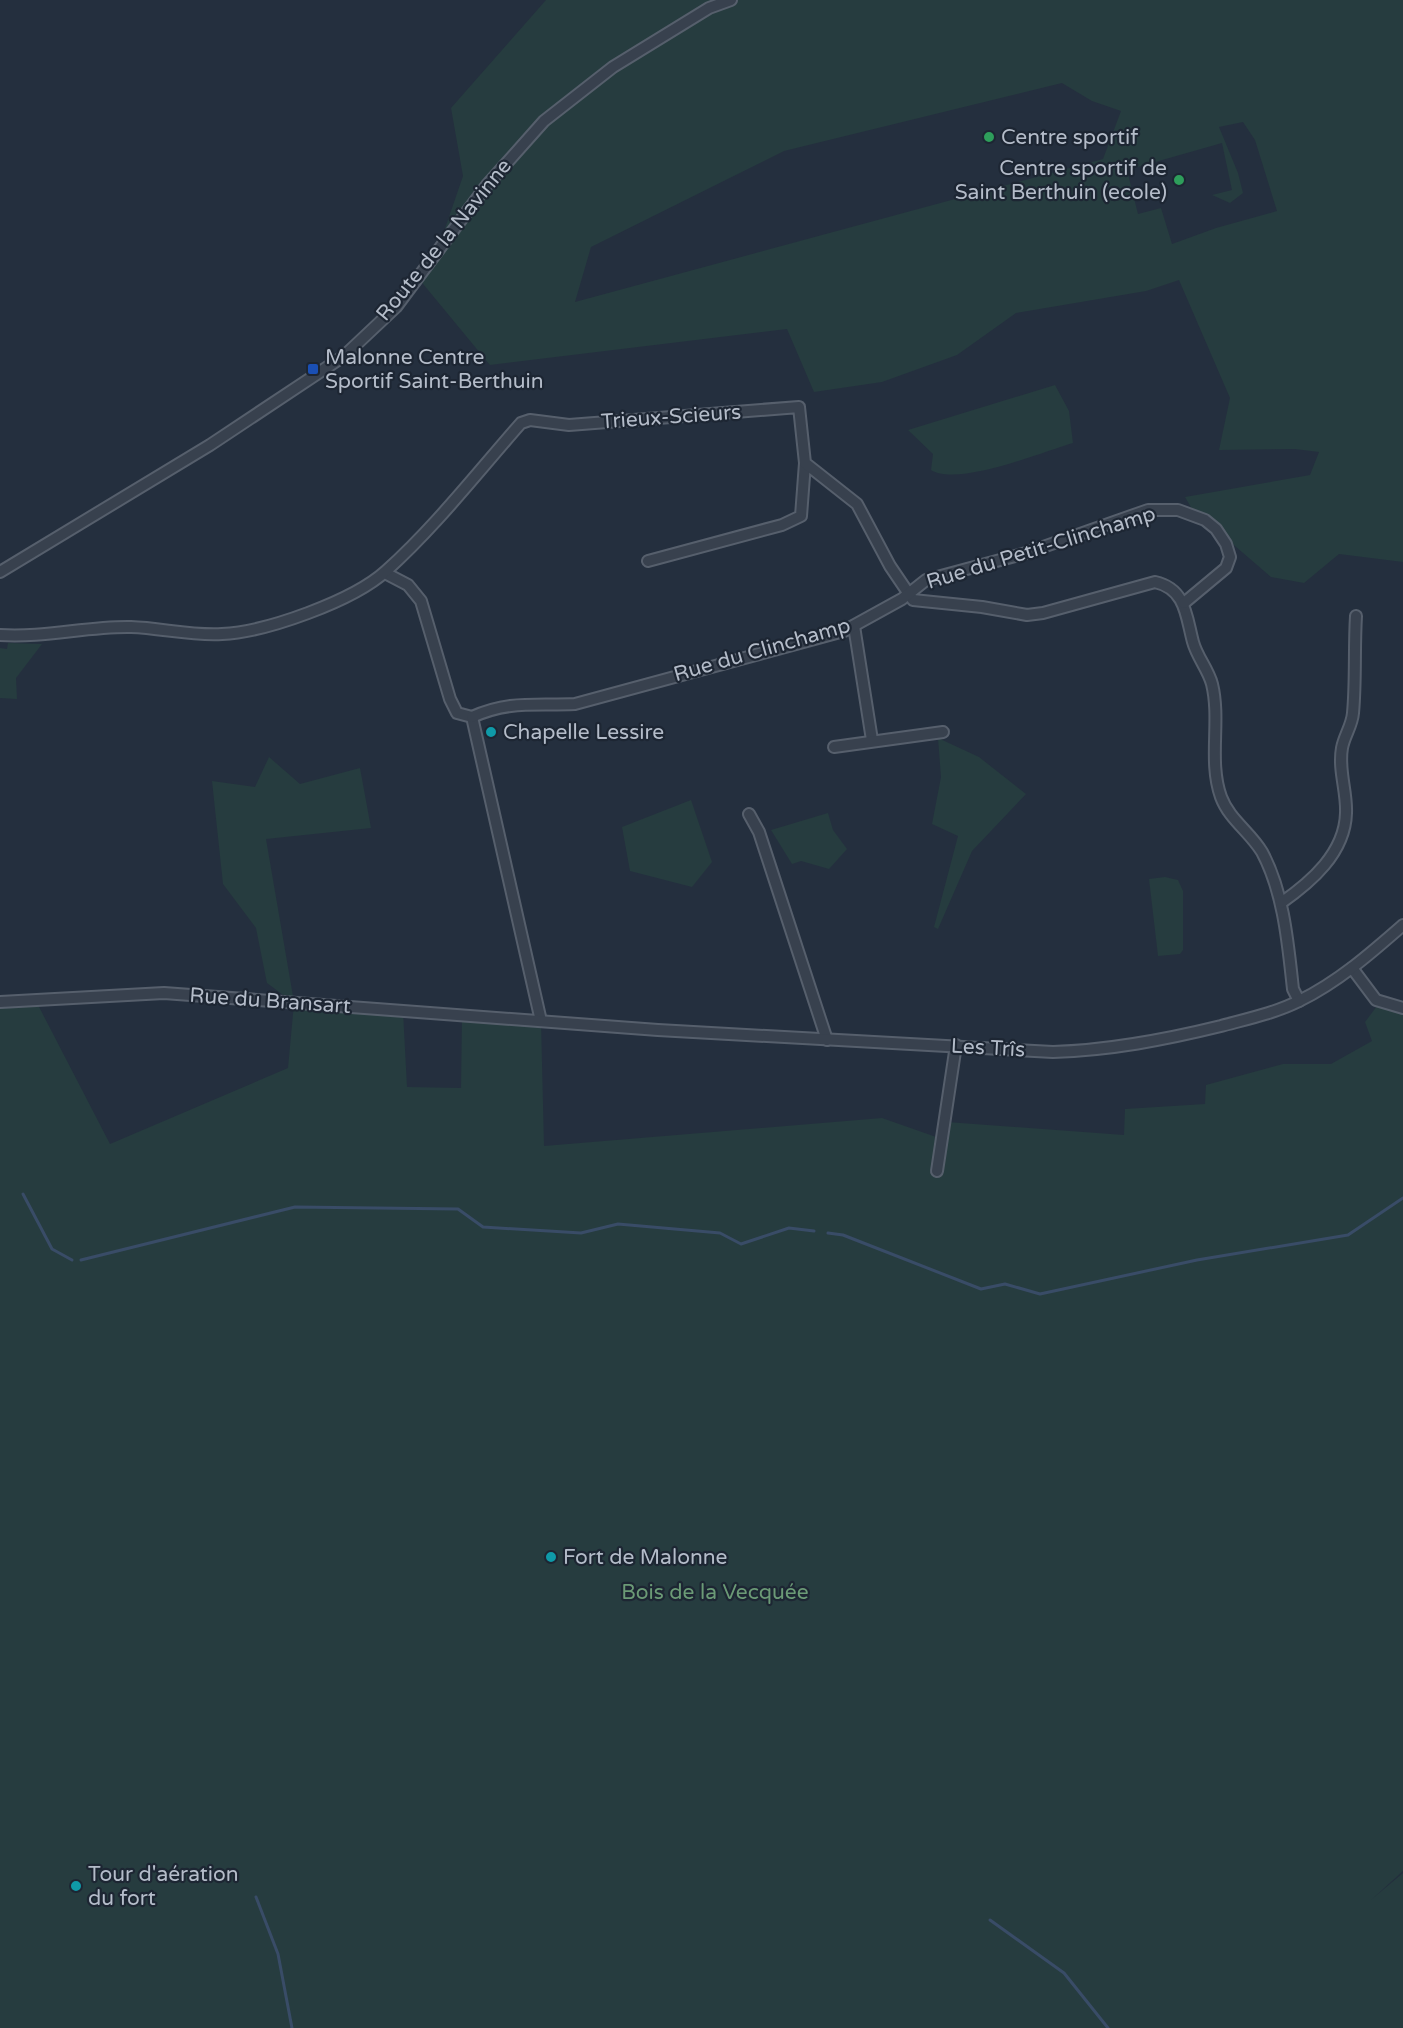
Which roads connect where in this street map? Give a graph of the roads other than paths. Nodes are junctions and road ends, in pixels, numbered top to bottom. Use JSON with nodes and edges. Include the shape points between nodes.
{"nodes":[{"id":1,"x":731,"y":0,"type":"edge"},
{"id":2,"x":805,"y":463,"type":"junction"},
{"id":3,"x":648,"y":561,"type":"dead end"},
{"id":4,"x":0,"y":572,"type":"edge"},
{"id":5,"x":385,"y":573,"type":"junction"},
{"id":6,"x":909,"y":592,"type":"junction"},
{"id":7,"x":1184,"y":603,"type":"junction"},
{"id":8,"x":1356,"y":616,"type":"dead end"},
{"id":9,"x":854,"y":626,"type":"junction"},
{"id":10,"x":0,"y":635,"type":"edge"},
{"id":11,"x":472,"y":717,"type":"junction"},
{"id":12,"x":943,"y":732,"type":"dead end"},
{"id":13,"x":872,"y":740,"type":"junction"},
{"id":14,"x":834,"y":747,"type":"dead end"},
{"id":15,"x":749,"y":814,"type":"dead end"},
{"id":16,"x":1281,"y":903,"type":"junction"},
{"id":17,"x":1403,"y":925,"type":"edge"},
{"id":18,"x":1353,"y":968,"type":"junction"},
{"id":19,"x":1299,"y":1001,"type":"junction"},
{"id":20,"x":0,"y":1002,"type":"edge"},
{"id":21,"x":1403,"y":1008,"type":"edge"},
{"id":22,"x":541,"y":1021,"type":"junction"},
{"id":23,"x":827,"y":1040,"type":"junction"},
{"id":24,"x":956,"y":1045,"type":"junction"},
{"id":25,"x":937,"y":1171,"type":"dead end"}],
"edges":[{"from":1,"to":4,"type":"street","name":"Route de la Navinne","via":[[709,8],[613,67],[544,121],[487,185],[396,307],[344,356],[210,445]]},
{"from":2,"to":3,"type":"street","via":[[801,516],[782,525]]},
{"from":2,"to":5,"type":"street","name":"Trieux-Scieurs","via":[[799,407],[569,425],[530,420],[521,423]]},
{"from":2,"to":6,"type":"street","via":[[856,504]]},
{"from":5,"to":10,"type":"street","via":[[318,609],[243,632],[130,627],[42,636]]},
{"from":5,"to":11,"type":"street","via":[[408,585],[421,602],[450,699],[458,713]]},
{"from":6,"to":7,"type":"street","via":[[913,600],[1027,615],[1155,582],[1167,585]]},
{"from":6,"to":7,"type":"street","name":"Rue du Petit-Clinchamp","via":[[926,580],[1026,554],[1148,510],[1178,510],[1205,520],[1216,529],[1223,536],[1230,557],[1222,573]]},
{"from":6,"to":9,"type":"street","name":"Rue du Clinchamp"},
{"from":7,"to":16,"type":"street","via":[[1194,644],[1212,683],[1216,782],[1221,798],[1262,853]]},
{"from":8,"to":16,"type":"street","via":[[1353,714],[1341,754],[1346,814],[1339,842],[1307,885]]},
{"from":9,"to":11,"type":"street","name":"Rue du Clinchamp","via":[[575,704],[532,702]]},
{"from":9,"to":13,"type":"street"},
{"from":11,"to":22,"type":"street"},
{"from":12,"to":13,"type":"street"},
{"from":13,"to":14,"type":"street"},
{"from":15,"to":23,"type":"street","via":[[759,831]]},
{"from":16,"to":19,"type":"street","via":[[1293,990]]},
{"from":17,"to":18,"type":"street","name":"Les Trîs"},
{"from":18,"to":19,"type":"street","name":"Les Trîs"},
{"from":18,"to":21,"type":"street","via":[[1376,1000]]},
{"from":19,"to":24,"type":"street","name":"Les Trîs","via":[[1245,1020],[1134,1046],[1053,1052]]},
{"from":20,"to":22,"type":"street","name":"Rue du Bransart","via":[[164,993]]},
{"from":22,"to":23,"type":"street","name":"Les Trîs"},
{"from":23,"to":24,"type":"street","name":"Les Trîs"},
{"from":24,"to":25,"type":"street"}]}
